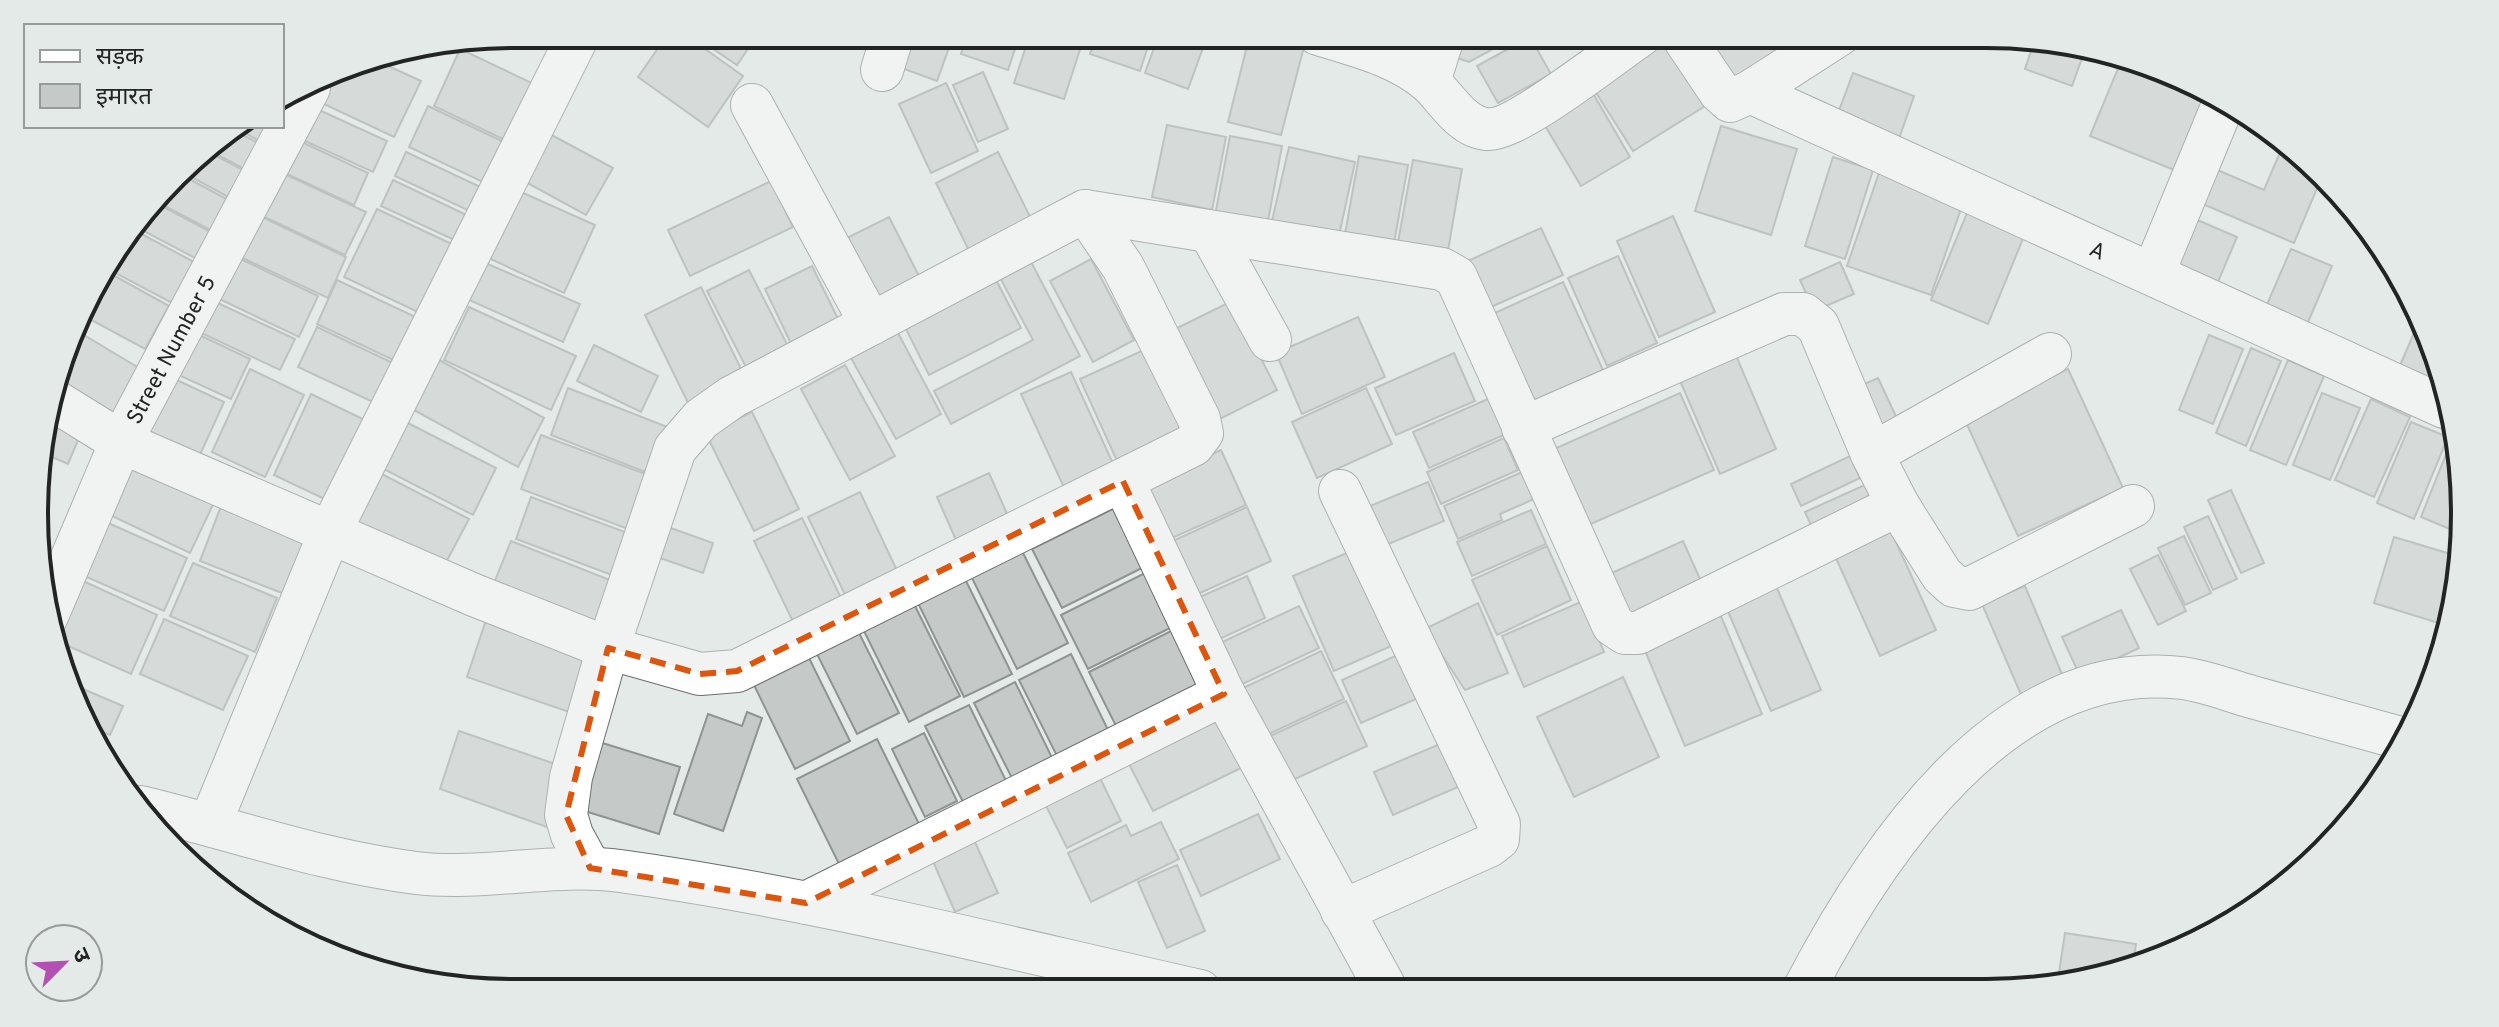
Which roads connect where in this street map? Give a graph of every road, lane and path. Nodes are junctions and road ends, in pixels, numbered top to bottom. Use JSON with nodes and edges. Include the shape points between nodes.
{"nodes":[{"id":1,"x":572,"y":48,"type":"edge"},
{"id":2,"x":1357,"y":48,"type":"edge"},
{"id":3,"x":1440,"y":48,"type":"edge"},
{"id":4,"x":1622,"y":48,"type":"edge"},
{"id":5,"x":1690,"y":48,"type":"edge"},
{"id":6,"x":1818,"y":48,"type":"edge"},
{"id":7,"x":1429,"y":82,"type":"junction"},
{"id":8,"x":1750,"y":92,"type":"junction"},
{"id":9,"x":304,"y":98,"type":"edge"},
{"id":10,"x":752,"y":105,"type":"dead end"},
{"id":11,"x":2220,"y":111,"type":"edge"},
{"id":12,"x":1085,"y":211,"type":"junction"},
{"id":13,"x":1210,"y":232,"type":"junction"},
{"id":14,"x":2153,"y":274,"type":"junction"},
{"id":15,"x":871,"y":324,"type":"junction"},
{"id":16,"x":1270,"y":340,"type":"dead end"},
{"id":17,"x":2050,"y":354,"type":"dead end"},
{"id":18,"x":2438,"y":404,"type":"edge"},
{"id":19,"x":61,"y":405,"type":"edge"},
{"id":20,"x":1523,"y":428,"type":"junction"},
{"id":21,"x":121,"y":442,"type":"junction"},
{"id":22,"x":1872,"y":454,"type":"junction"},
{"id":23,"x":1123,"y":481,"type":"junction"},
{"id":24,"x":1340,"y":491,"type":"dead end"},
{"id":25,"x":1898,"y":505,"type":"junction"},
{"id":26,"x":2133,"y":506,"type":"dead end"},
{"id":27,"x":330,"y":532,"type":"junction"},
{"id":28,"x":56,"y":596,"type":"edge"},
{"id":29,"x":608,"y":648,"type":"junction"},
{"id":30,"x":1224,"y":694,"type":"junction"},
{"id":31,"x":2394,"y":736,"type":"edge"},
{"id":32,"x":156,"y":811,"type":"edge"},
{"id":33,"x":210,"y":824,"type":"junction"},
{"id":34,"x":590,"y":868,"type":"junction"},
{"id":35,"x":806,"y":903,"type":"junction"},
{"id":36,"x":1342,"y":911,"type":"junction"},
{"id":37,"x":1146,"y":979,"type":"edge"},
{"id":38,"x":1380,"y":979,"type":"edge"},
{"id":39,"x":1809,"y":979,"type":"edge"}],
"edges":[{"from":1,"to":27,"type":"street"},
{"from":2,"to":7,"type":"street","via":[[1405,65]]},
{"from":3,"to":7,"type":"street"},
{"from":4,"to":7,"type":"street","via":[[1513,123],[1486,130],[1464,119]]},
{"from":5,"to":8,"type":"street","name":"A","via":[[1723,97],[1730,101]]},
{"from":6,"to":8,"type":"street"},
{"from":8,"to":14,"type":"street","name":"A"},
{"from":9,"to":21,"type":"street","name":"Street Number 5"},
{"from":10,"to":15,"type":"street"},
{"from":11,"to":14,"type":"street"},
{"from":12,"to":13,"type":"street"},
{"from":12,"to":15,"type":"street"},
{"from":12,"to":23,"type":"street","via":[[1123,267],[1202,433],[1193,445]]},
{"from":13,"to":16,"type":"street"},
{"from":13,"to":20,"type":"street","via":[[1442,269],[1456,277]]},
{"from":14,"to":18,"type":"street","name":"A"},
{"from":15,"to":29,"type":"street","via":[[732,397],[701,419],[675,449]]},
{"from":17,"to":22,"type":"street"},
{"from":19,"to":21,"type":"street"},
{"from":20,"to":22,"type":"street","via":[[1784,314],[1803,314],[1818,326]]},
{"from":20,"to":25,"type":"street","via":[[1613,625],[1625,633],[1638,633]]},
{"from":21,"to":27,"type":"street"},
{"from":21,"to":28,"type":"street","name":"Street Number 5"},
{"from":22,"to":25,"type":"street"},
{"from":23,"to":29,"type":"street","via":[[737,671],[700,674]]},
{"from":23,"to":30,"type":"street"},
{"from":24,"to":36,"type":"street","via":[[1499,824],[1498,839],[1489,846]]},
{"from":25,"to":26,"type":"street","via":[[1942,575],[1954,586],[1969,589]]},
{"from":27,"to":29,"type":"street"},
{"from":27,"to":33,"type":"street"},
{"from":29,"to":34,"type":"street","via":[[571,777],[566,815]]},
{"from":30,"to":35,"type":"street"},
{"from":30,"to":36,"type":"street"},
{"from":31,"to":39,"type":"street","via":[[2183,678],[2135,678],[2072,692],[2010,725],[1935,796],[1843,914]]},
{"from":32,"to":33,"type":"street"},
{"from":33,"to":34,"type":"street","via":[[317,856],[418,873],[494,875]]},
{"from":34,"to":35,"type":"street"},
{"from":35,"to":37,"type":"street"},
{"from":36,"to":38,"type":"street"}]}
